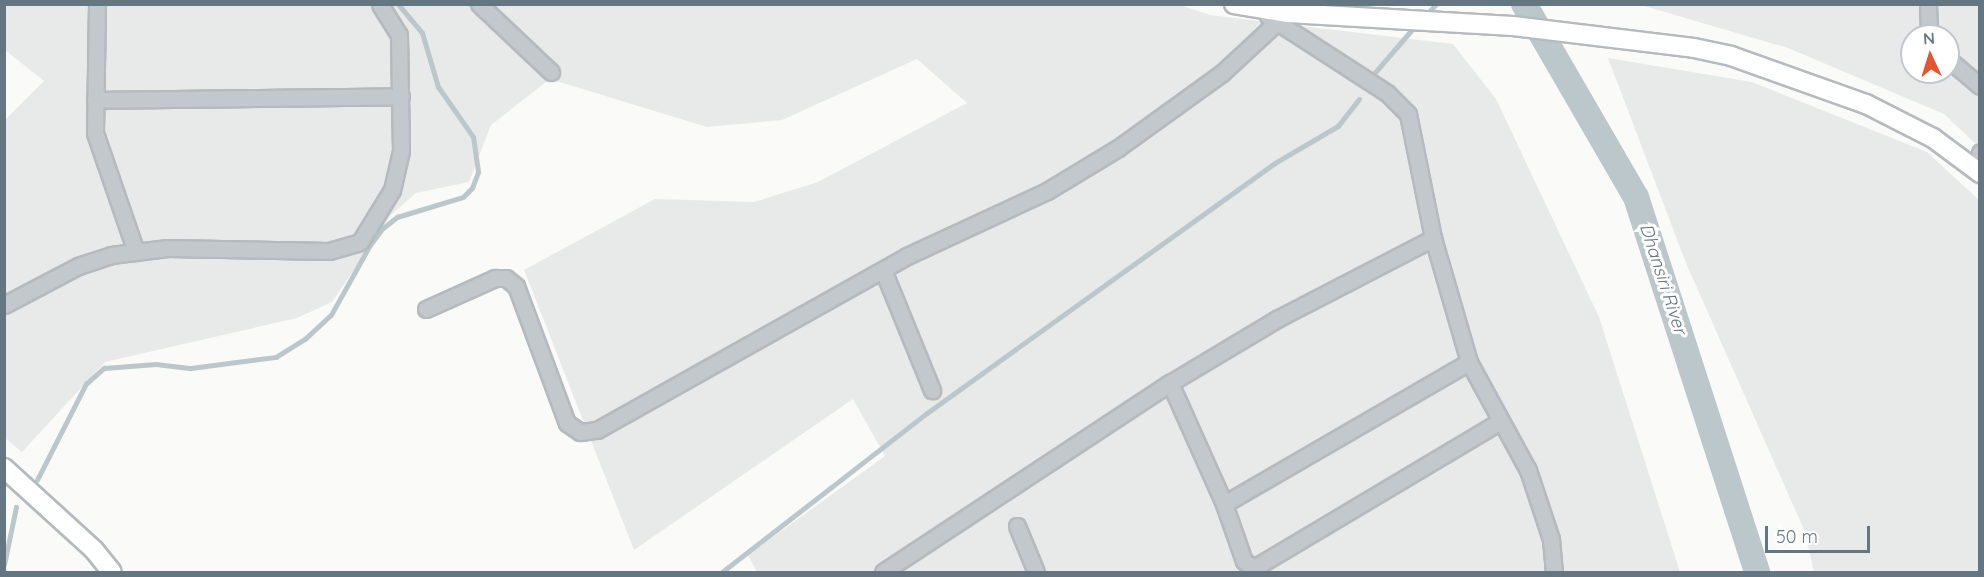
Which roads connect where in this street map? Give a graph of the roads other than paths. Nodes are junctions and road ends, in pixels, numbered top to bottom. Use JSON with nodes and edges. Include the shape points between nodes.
{"nodes":[{"id":1,"x":97,"y":4,"type":"edge"},
{"id":2,"x":380,"y":4,"type":"edge"},
{"id":3,"x":479,"y":4,"type":"edge"},
{"id":4,"x":1234,"y":4,"type":"edge"},
{"id":5,"x":1928,"y":4,"type":"edge"},
{"id":6,"x":1258,"y":9,"type":"junction"},
{"id":7,"x":1277,"y":22,"type":"junction"},
{"id":8,"x":1929,"y":24,"type":"edge"},
{"id":9,"x":1960,"y":68,"type":"edge"},
{"id":10,"x":551,"y":72,"type":"dead end"},
{"id":11,"x":1978,"y":81,"type":"edge"},
{"id":12,"x":401,"y":96,"type":"junction"},
{"id":13,"x":94,"y":100,"type":"junction"},
{"id":14,"x":1978,"y":165,"type":"edge"},
{"id":15,"x":1433,"y":238,"type":"junction"},
{"id":16,"x":136,"y":252,"type":"junction"},
{"id":17,"x":883,"y":270,"type":"junction"},
{"id":18,"x":4,"y":305,"type":"edge"},
{"id":19,"x":426,"y":309,"type":"dead end"},
{"id":20,"x":1469,"y":362,"type":"junction"},
{"id":21,"x":1170,"y":383,"type":"junction"},
{"id":22,"x":932,"y":390,"type":"dead end"},
{"id":23,"x":1501,"y":421,"type":"junction"},
{"id":24,"x":4,"y":468,"type":"edge"},
{"id":25,"x":1224,"y":504,"type":"junction"},
{"id":26,"x":1017,"y":526,"type":"dead end"},
{"id":27,"x":112,"y":573,"type":"edge"},
{"id":28,"x":884,"y":573,"type":"edge"},
{"id":29,"x":1036,"y":573,"type":"edge"},
{"id":30,"x":1554,"y":573,"type":"edge"}],
"edges":[{"from":1,"to":13,"type":"street"},
{"from":2,"to":12,"type":"street","via":[[399,35]]},
{"from":3,"to":10,"type":"street"},
{"from":4,"to":6,"type":"main road"},
{"from":5,"to":8,"type":"street"},
{"from":6,"to":7,"type":"street"},
{"from":6,"to":14,"type":"main road","via":[[1466,22],[1648,40],[1731,56],[1866,104]]},
{"from":7,"to":15,"type":"street","via":[[1387,93],[1408,114]]},
{"from":7,"to":17,"type":"street","via":[[1222,73],[1118,148],[1047,191]]},
{"from":9,"to":11,"type":"street"},
{"from":12,"to":13,"type":"street"},
{"from":12,"to":16,"type":"street","via":[[399,174],[360,242],[329,251],[168,248]]},
{"from":13,"to":16,"type":"street","via":[[95,133],[103,162]]},
{"from":15,"to":20,"type":"street"},
{"from":15,"to":21,"type":"street","via":[[1277,319]]},
{"from":16,"to":18,"type":"street","via":[[78,266]]},
{"from":17,"to":19,"type":"street","via":[[589,432],[580,432],[567,423],[516,286],[506,278],[495,278]]},
{"from":17,"to":22,"type":"street"},
{"from":20,"to":23,"type":"street"},
{"from":20,"to":25,"type":"street"},
{"from":21,"to":25,"type":"street"},
{"from":21,"to":28,"type":"street"},
{"from":23,"to":25,"type":"street","via":[[1261,566],[1249,566],[1244,561]]},
{"from":23,"to":30,"type":"street","via":[[1528,470],[1541,504],[1551,539]]},
{"from":24,"to":27,"type":"main road","via":[[94,549]]},
{"from":26,"to":29,"type":"street"}]}
